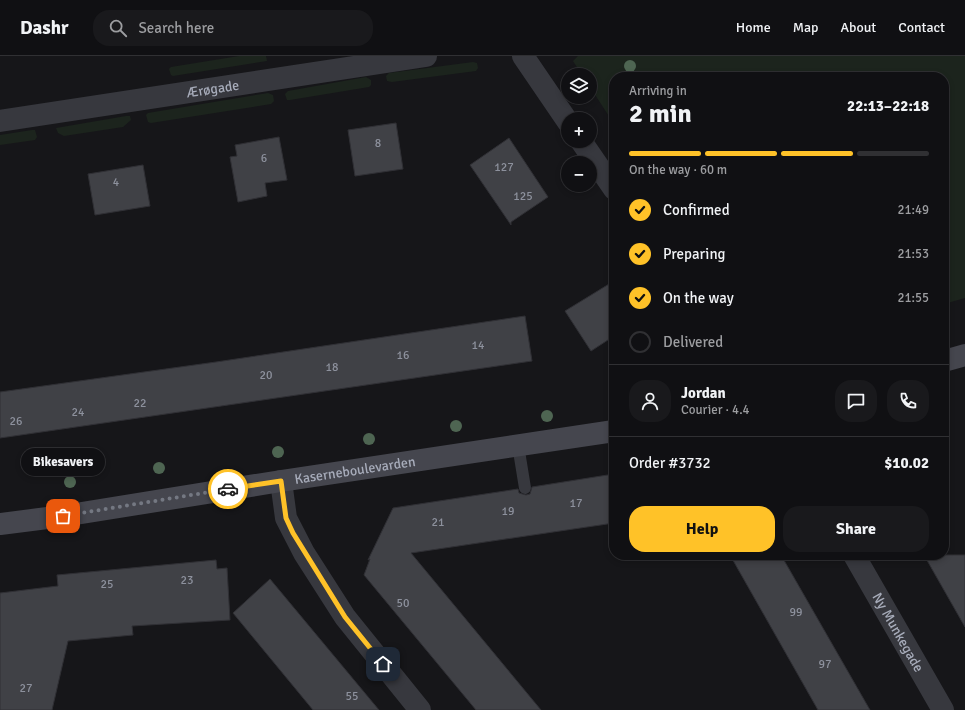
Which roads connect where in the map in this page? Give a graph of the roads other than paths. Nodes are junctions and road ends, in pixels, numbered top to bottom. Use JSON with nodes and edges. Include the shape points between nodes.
{"nodes":[{"id":1,"x":426,"y":56,"type":"edge"},
{"id":2,"x":530,"y":59,"type":"edge"},
{"id":3,"x":562,"y":112,"type":"edge"},
{"id":4,"x":0,"y":121,"type":"edge"},
{"id":5,"x":586,"y":148,"type":"edge"},
{"id":6,"x":609,"y":182,"type":"edge"},
{"id":7,"x":965,"y":355,"type":"edge"},
{"id":8,"x":949,"y":360,"type":"edge"},
{"id":9,"x":609,"y":432,"type":"edge"},
{"id":10,"x":518,"y":445,"type":"junction"},
{"id":11,"x":281,"y":481,"type":"junction"},
{"id":12,"x":525,"y":488,"type":"dead end"},
{"id":13,"x":0,"y":524,"type":"edge"},
{"id":14,"x":857,"y":560,"type":"edge"},
{"id":15,"x":420,"y":710,"type":"edge"},
{"id":16,"x":943,"y":710,"type":"edge"}],
"edges":[{"from":1,"to":4,"type":"street","name":"Ærøgade"},
{"from":2,"to":3,"type":"street"},
{"from":5,"to":6,"type":"street"},
{"from":7,"to":8,"type":"street"},
{"from":9,"to":10,"type":"street","name":"Kaserneboulevarden"},
{"from":10,"to":11,"type":"street","name":"Kaserneboulevarden"},
{"from":10,"to":12,"type":"lane"},
{"from":11,"to":13,"type":"street","name":"Kaserneboulevarden"},
{"from":11,"to":15,"type":"street","via":[[286,518],[304,553],[345,617]]},
{"from":14,"to":16,"type":"street","name":"Ny Munkegade"}]}
